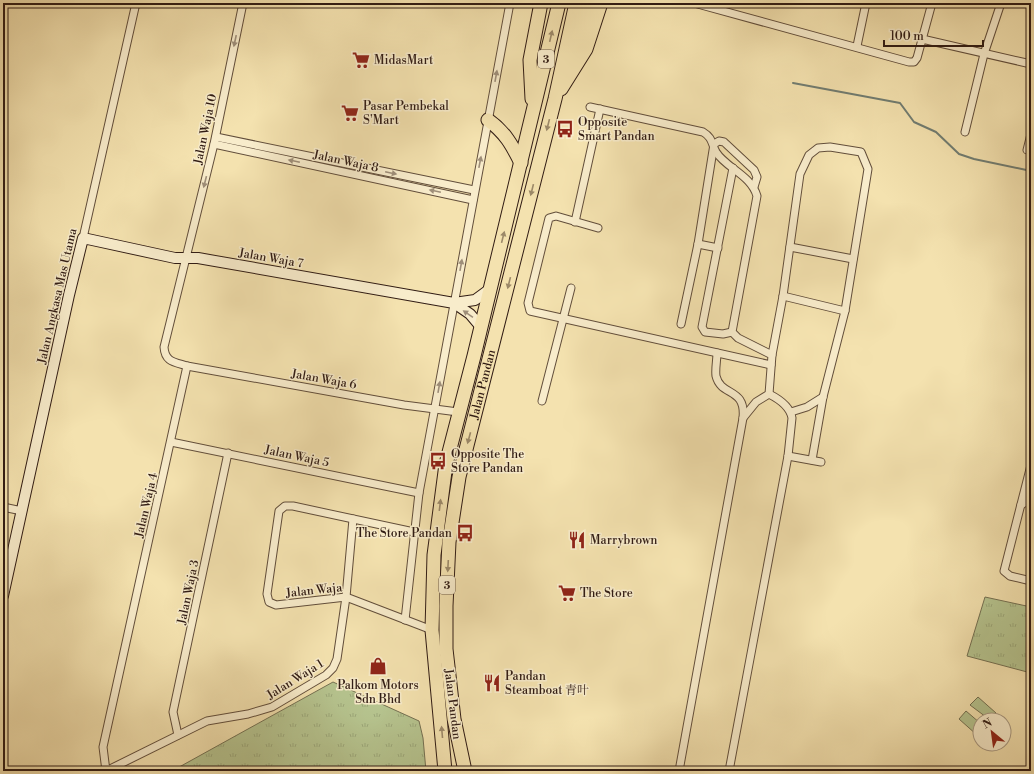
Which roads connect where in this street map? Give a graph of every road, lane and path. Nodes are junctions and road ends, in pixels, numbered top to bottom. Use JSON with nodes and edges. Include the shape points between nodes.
{"nodes":[{"id":1,"x":136,"y":3,"type":"edge"},
{"id":2,"x":243,"y":3,"type":"edge"},
{"id":3,"x":510,"y":3,"type":"edge"},
{"id":4,"x":540,"y":3,"type":"edge"},
{"id":5,"x":559,"y":3,"type":"edge"},
{"id":6,"x":576,"y":3,"type":"edge"},
{"id":7,"x":589,"y":3,"type":"edge"},
{"id":8,"x":601,"y":3,"type":"edge"},
{"id":9,"x":694,"y":3,"type":"edge"},
{"id":10,"x":866,"y":3,"type":"edge"},
{"id":11,"x":932,"y":3,"type":"edge"},
{"id":12,"x":1001,"y":3,"type":"edge"},
{"id":13,"x":922,"y":38,"type":"junction"},
{"id":14,"x":857,"y":46,"type":"junction"},
{"id":15,"x":984,"y":54,"type":"junction"},
{"id":16,"x":1031,"y":64,"type":"edge"},
{"id":17,"x":555,"y":98,"type":"junction"},
{"id":18,"x":590,"y":107,"type":"dead end"},
{"id":19,"x":600,"y":109,"type":"junction"},
{"id":20,"x":532,"y":115,"type":"junction"},
{"id":21,"x":488,"y":120,"type":"junction"},
{"id":22,"x":965,"y":132,"type":"dead end"},
{"id":23,"x":1031,"y":134,"type":"edge"},
{"id":24,"x":215,"y":140,"type":"junction"},
{"id":25,"x":714,"y":144,"type":"junction"},
{"id":26,"x":1027,"y":150,"type":"dead end"},
{"id":27,"x":521,"y":163,"type":"junction"},
{"id":28,"x":733,"y":168,"type":"junction"},
{"id":29,"x":754,"y":187,"type":"junction"},
{"id":30,"x":474,"y":190,"type":"junction"},
{"id":31,"x":473,"y":200,"type":"junction"},
{"id":32,"x":575,"y":222,"type":"junction"},
{"id":33,"x":598,"y":228,"type":"dead end"},
{"id":34,"x":83,"y":238,"type":"junction"},
{"id":35,"x":698,"y":244,"type":"junction"},
{"id":36,"x":790,"y":247,"type":"junction"},
{"id":37,"x":718,"y":248,"type":"junction"},
{"id":38,"x":185,"y":258,"type":"junction"},
{"id":39,"x":853,"y":259,"type":"junction"},
{"id":40,"x":571,"y":288,"type":"dead end"},
{"id":41,"x":490,"y":289,"type":"junction"},
{"id":42,"x":783,"y":296,"type":"junction"},
{"id":43,"x":454,"y":303,"type":"junction"},
{"id":44,"x":845,"y":311,"type":"junction"},
{"id":45,"x":564,"y":319,"type":"junction"},
{"id":46,"x":681,"y":324,"type":"dead end"},
{"id":47,"x":481,"y":327,"type":"junction"},
{"id":48,"x":732,"y":332,"type":"junction"},
{"id":49,"x":717,"y":353,"type":"junction"},
{"id":50,"x":772,"y":355,"type":"junction"},
{"id":51,"x":771,"y":365,"type":"junction"},
{"id":52,"x":187,"y":366,"type":"junction"},
{"id":53,"x":769,"y":394,"type":"junction"},
{"id":54,"x":823,"y":397,"type":"junction"},
{"id":55,"x":542,"y":401,"type":"dead end"},
{"id":56,"x":436,"y":409,"type":"junction"},
{"id":57,"x":458,"y":412,"type":"junction"},
{"id":58,"x":791,"y":412,"type":"junction"},
{"id":59,"x":743,"y":418,"type":"junction"},
{"id":60,"x":171,"y":442,"type":"junction"},
{"id":61,"x":228,"y":453,"type":"junction"},
{"id":62,"x":788,"y":456,"type":"junction"},
{"id":63,"x":812,"y":460,"type":"junction"},
{"id":64,"x":821,"y":462,"type":"dead end"},
{"id":65,"x":1031,"y":465,"type":"edge"},
{"id":66,"x":419,"y":493,"type":"junction"},
{"id":67,"x":1031,"y":499,"type":"edge"},
{"id":68,"x":1021,"y":505,"type":"junction"},
{"id":69,"x":3,"y":506,"type":"edge"},
{"id":70,"x":22,"y":511,"type":"junction"},
{"id":71,"x":353,"y":519,"type":"junction"},
{"id":72,"x":414,"y":532,"type":"junction"},
{"id":73,"x":1031,"y":581,"type":"edge"},
{"id":74,"x":3,"y":596,"type":"edge"},
{"id":75,"x":346,"y":597,"type":"junction"},
{"id":76,"x":405,"y":620,"type":"junction"},
{"id":77,"x":432,"y":630,"type":"junction"},
{"id":78,"x":178,"y":735,"type":"junction"},
{"id":79,"x":106,"y":771,"type":"edge"},
{"id":80,"x":445,"y":771,"type":"edge"},
{"id":81,"x":465,"y":771,"type":"edge"},
{"id":82,"x":678,"y":771,"type":"edge"},
{"id":83,"x":729,"y":771,"type":"edge"}],
"edges":[{"from":1,"to":34,"type":"street","name":"Jalan Angkasa Mas Utama"},
{"from":2,"to":24,"type":"street","name":"Jalan Waja 10","one_way":true},
{"from":21,"to":3,"type":"street","one_way":true},
{"from":4,"to":20,"type":"highway","via":[[530,60]]},
{"from":20,"to":5,"type":"highway","name":"Jalan Pandan","number":"3","one_way":true},
{"from":6,"to":17,"type":"highway","name":"Jalan Pandan","number":"3"},
{"from":7,"to":17,"type":"highway","via":[[576,50]]},
{"from":8,"to":17,"type":"highway","via":[[586,49]]},
{"from":9,"to":14,"type":"street"},
{"from":10,"to":14,"type":"street"},
{"from":11,"to":13,"type":"street"},
{"from":12,"to":15,"type":"street"},
{"from":13,"to":14,"type":"street","via":[[914,62]]},
{"from":13,"to":15,"type":"street"},
{"from":15,"to":16,"type":"street"},
{"from":15,"to":22,"type":"street"},
{"from":17,"to":81,"type":"highway","name":"Jalan Pandan","number":"3","one_way":true,"via":[[459,478],[449,542],[446,648],[454,719]]},
{"from":18,"to":19,"type":"street"},
{"from":19,"to":25,"type":"street","via":[[703,132],[710,136]]},
{"from":19,"to":32,"type":"street"},
{"from":20,"to":27,"type":"highway","name":"Jalan Pandan","number":"3"},
{"from":21,"to":27,"type":"highway","via":[[509,140]]},
{"from":30,"to":21,"type":"street","one_way":true},
{"from":23,"to":26,"type":"street"},
{"from":24,"to":30,"type":"street","name":"Jalan Waja 8","one_way":true},
{"from":31,"to":24,"type":"street","name":"Jalan Waja 8","one_way":true},
{"from":24,"to":38,"type":"street","name":"Jalan Waja 10","one_way":true},
{"from":25,"to":28,"type":"street","via":[[716,152]]},
{"from":25,"to":29,"type":"street","via":[[724,142],[754,170],[757,177]]},
{"from":25,"to":35,"type":"street"},
{"from":41,"to":27,"type":"highway","name":"Jalan Pandan","number":"3","one_way":true},
{"from":28,"to":29,"type":"street"},
{"from":28,"to":37,"type":"street"},
{"from":29,"to":48,"type":"street","via":[[757,196]]},
{"from":30,"to":31,"type":"street"},
{"from":43,"to":31,"type":"street","one_way":true},
{"from":32,"to":33,"type":"street"},
{"from":32,"to":45,"type":"street","via":[[556,216],[549,218],[528,304],[530,311]]},
{"from":34,"to":38,"type":"street","name":"Jalan Waja 7"},
{"from":34,"to":70,"type":"street","name":"Jalan Angkasa Mas Utama"},
{"from":35,"to":37,"type":"street"},
{"from":35,"to":46,"type":"street"},
{"from":36,"to":39,"type":"street"},
{"from":36,"to":39,"type":"street","via":[[800,174],[809,155],[818,148],[830,147],[861,152],[868,169]]},
{"from":36,"to":42,"type":"street"},
{"from":37,"to":48,"type":"street","via":[[702,328],[705,332]]},
{"from":38,"to":43,"type":"street","name":"Jalan Waja 7","via":[[198,258]]},
{"from":38,"to":52,"type":"street","via":[[164,347],[165,355],[170,361]]},
{"from":39,"to":44,"type":"street"},
{"from":40,"to":45,"type":"street"},
{"from":41,"to":43,"type":"street","name":"Jalan Waja 7","via":[[475,300]]},
{"from":41,"to":47,"type":"highway","name":"Jalan Pandan","number":"3"},
{"from":42,"to":44,"type":"street"},
{"from":42,"to":50,"type":"street"},
{"from":47,"to":43,"type":"street","name":"Jalan Waja 7","one_way":true,"via":[[470,314]]},
{"from":56,"to":43,"type":"street","one_way":true},
{"from":44,"to":54,"type":"street"},
{"from":45,"to":49,"type":"street"},
{"from":45,"to":55,"type":"street"},
{"from":47,"to":57,"type":"highway","name":"Jalan Pandan","number":"3"},
{"from":48,"to":50,"type":"street","via":[[738,338]]},
{"from":49,"to":51,"type":"street"},
{"from":49,"to":59,"type":"street","via":[[716,376],[724,387],[742,400]]},
{"from":50,"to":51,"type":"street"},
{"from":51,"to":53,"type":"street"},
{"from":52,"to":56,"type":"street","name":"Jalan Waja 6"},
{"from":52,"to":60,"type":"street","name":"Jalan Waja 4"},
{"from":53,"to":58,"type":"street","via":[[780,400]]},
{"from":53,"to":59,"type":"street","via":[[756,402]]},
{"from":54,"to":58,"type":"street","via":[[807,407]]},
{"from":54,"to":63,"type":"street"},
{"from":56,"to":57,"type":"street","name":"Jalan Waja 6"},
{"from":56,"to":66,"type":"street"},
{"from":77,"to":57,"type":"highway","name":"Jalan Pandan","number":"3","one_way":true,"via":[[434,555],[446,464]]},
{"from":58,"to":62,"type":"street"},
{"from":59,"to":82,"type":"street"},
{"from":60,"to":61,"type":"street","name":"Jalan Waja 5"},
{"from":60,"to":79,"type":"street","name":"Jalan Waja 4","via":[[103,746]]},
{"from":61,"to":66,"type":"street","name":"Jalan Waja 5"},
{"from":61,"to":78,"type":"street","name":"Jalan Waja 3","via":[[173,712]]},
{"from":62,"to":63,"type":"street"},
{"from":62,"to":83,"type":"street"},
{"from":63,"to":64,"type":"street"},
{"from":65,"to":68,"type":"street"},
{"from":66,"to":72,"type":"street"},
{"from":67,"to":68,"type":"street"},
{"from":68,"to":73,"type":"street","via":[[1004,571],[1010,576]]},
{"from":69,"to":70,"type":"street"},
{"from":70,"to":74,"type":"street","name":"Jalan Angkasa Mas Utama"},
{"from":71,"to":72,"type":"street"},
{"from":71,"to":75,"type":"street","name":"Jalan Waja 1"},
{"from":71,"to":75,"type":"street","name":"Jalan Waja","via":[[294,506],[285,506],[279,511],[267,594],[269,602],[276,605]]},
{"from":72,"to":76,"type":"street"},
{"from":75,"to":76,"type":"street","name":"Jalan Waja"},
{"from":75,"to":78,"type":"street","name":"Jalan Waja 1","via":[[336,659],[333,668],[326,675],[272,707],[207,721]]},
{"from":76,"to":77,"type":"street","name":"Jalan Waja"},
{"from":80,"to":77,"type":"highway","name":"Jalan Pandan","number":"3","one_way":true},
{"from":78,"to":79,"type":"street","name":"Jalan Waja 1"}]}
